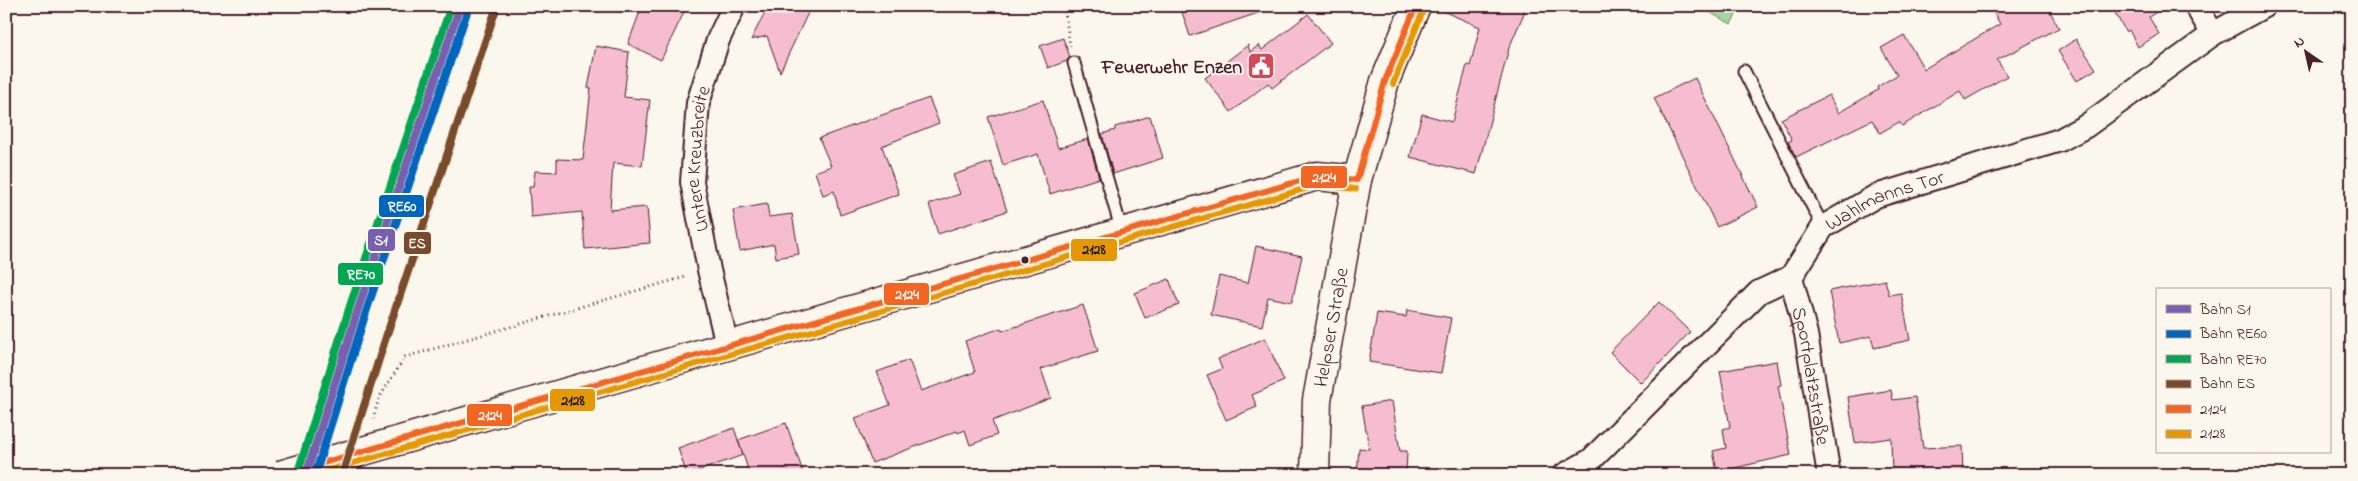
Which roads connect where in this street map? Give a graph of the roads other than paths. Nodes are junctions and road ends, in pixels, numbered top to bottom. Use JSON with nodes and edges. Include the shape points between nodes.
{"nodes":[{"id":1,"x":734,"y":6,"type":"edge"},
{"id":2,"x":1416,"y":6,"type":"edge"},
{"id":3,"x":2196,"y":6,"type":"edge"},
{"id":4,"x":2264,"y":6,"type":"edge"},
{"id":5,"x":2213,"y":34,"type":"junction"},
{"id":6,"x":1074,"y":63,"type":"road end"},
{"id":7,"x":1744,"y":71,"type":"dead end"},
{"id":8,"x":1357,"y":180,"type":"junction"},
{"id":9,"x":1823,"y":227,"type":"junction"},
{"id":10,"x":1122,"y":232,"type":"junction"},
{"id":11,"x":1791,"y":277,"type":"junction"},
{"id":12,"x":727,"y":345,"type":"junction"},
{"id":13,"x":280,"y":475,"type":"edge"},
{"id":14,"x":1315,"y":475,"type":"edge"},
{"id":15,"x":1564,"y":475,"type":"edge"},
{"id":16,"x":1829,"y":475,"type":"edge"}],
"edges":[{"from":1,"to":12,"type":"street","name":"Untere Kreuzbreite","via":[[718,40],[698,103],[692,182]]},
{"from":2,"to":8,"type":"main road","name":"Helpser Straße","via":[[1385,81]]},
{"from":3,"to":5,"type":"street"},
{"from":4,"to":5,"type":"street","name":"Wahlmanns Tor"},
{"from":5,"to":9,"type":"street","name":"Wahlmanns Tor","via":[[2086,126],[2060,140],[1876,196]]},
{"from":6,"to":10,"type":"lane"},
{"from":7,"to":9,"type":"lane"},
{"from":8,"to":10,"type":"main road","via":[[1317,176]]},
{"from":8,"to":14,"type":"main road","name":"Helpser Straße","via":[[1318,400]]},
{"from":9,"to":11,"type":"street","name":"Wahlmanns Tor"},
{"from":10,"to":12,"type":"main road"},
{"from":11,"to":15,"type":"street","via":[[1758,292],[1591,460]]},
{"from":11,"to":16,"type":"street","name":"Sportplatzstraße","via":[[1806,334]]},
{"from":12,"to":13,"type":"main road","bridge":true}]}
